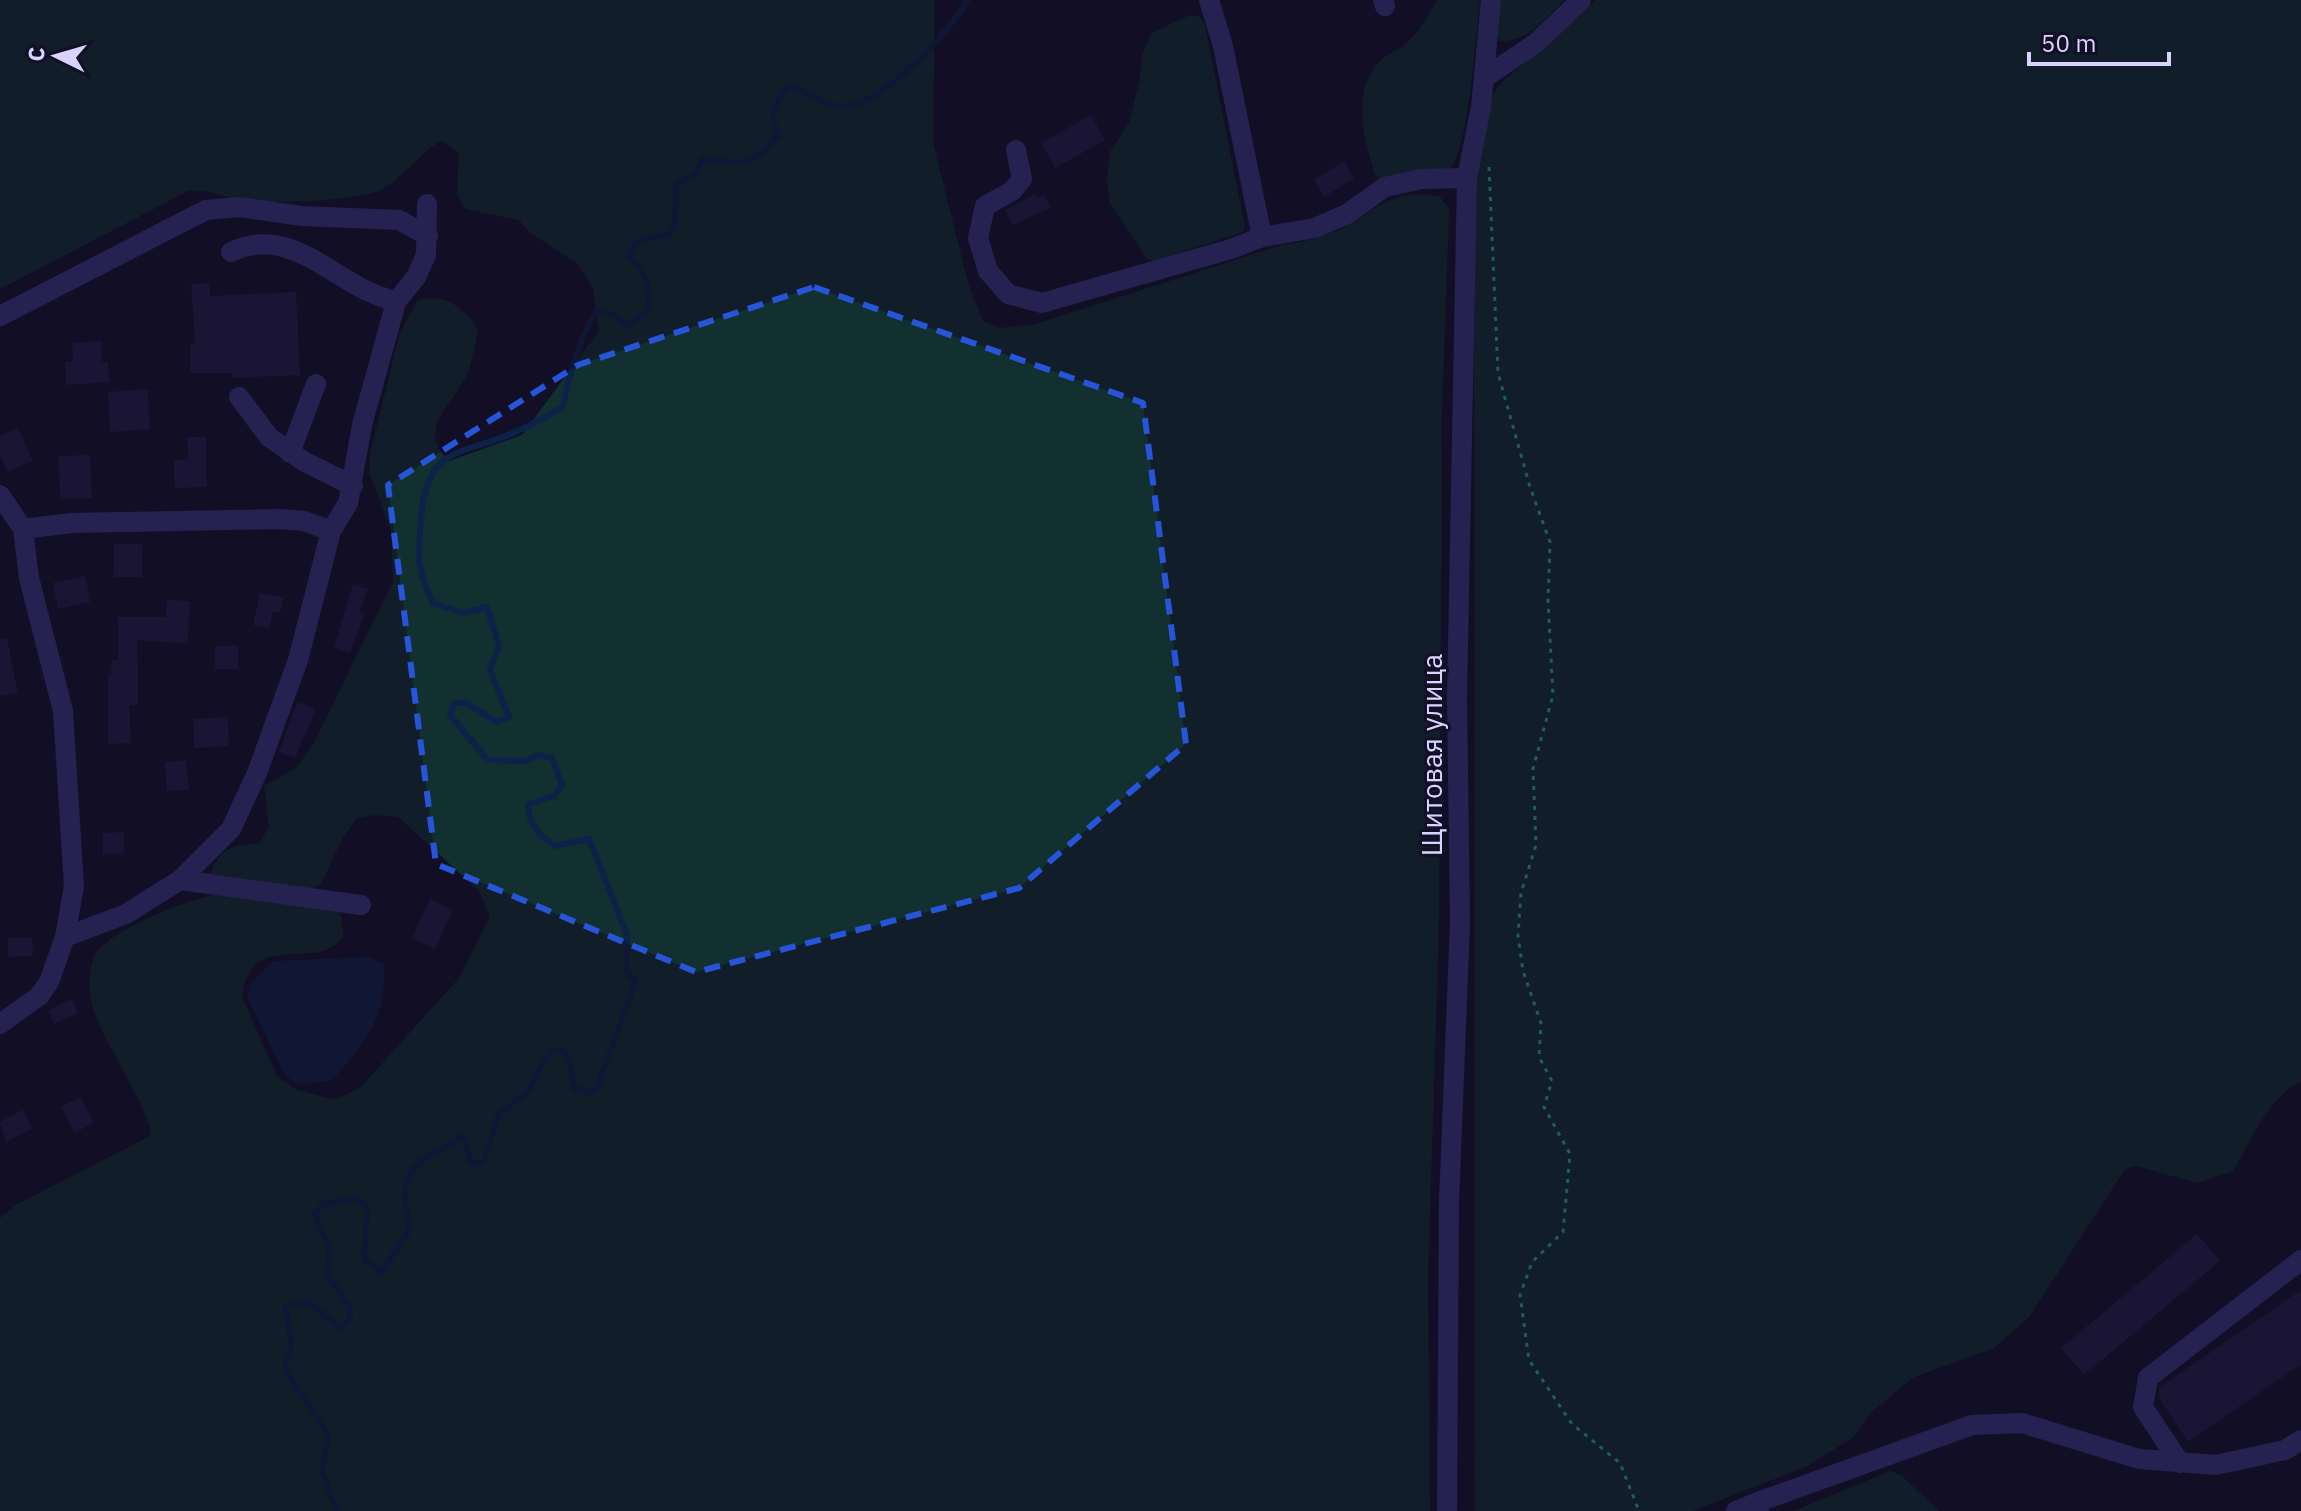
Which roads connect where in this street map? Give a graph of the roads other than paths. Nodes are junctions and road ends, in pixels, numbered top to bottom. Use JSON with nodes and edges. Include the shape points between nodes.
{"nodes":[{"id":1,"x":1209,"y":0,"type":"edge"},
{"id":2,"x":1491,"y":0,"type":"edge"},
{"id":3,"x":1581,"y":0,"type":"edge"},
{"id":4,"x":1484,"y":78,"type":"junction"},
{"id":5,"x":1016,"y":150,"type":"dead end"},
{"id":6,"x":1467,"y":178,"type":"junction"},
{"id":7,"x":427,"y":204,"type":"dead end"},
{"id":8,"x":428,"y":236,"type":"junction"},
{"id":9,"x":1262,"y":237,"type":"junction"},
{"id":10,"x":231,"y":252,"type":"dead end"},
{"id":11,"x":396,"y":302,"type":"junction"},
{"id":12,"x":0,"y":316,"type":"edge"},
{"id":13,"x":316,"y":384,"type":"dead end"},
{"id":14,"x":239,"y":397,"type":"dead end"},
{"id":15,"x":290,"y":453,"type":"junction"},
{"id":16,"x":353,"y":486,"type":"junction"},
{"id":17,"x":0,"y":495,"type":"edge"},
{"id":18,"x":23,"y":529,"type":"junction"},
{"id":19,"x":331,"y":531,"type":"junction"},
{"id":20,"x":180,"y":880,"type":"junction"},
{"id":21,"x":361,"y":905,"type":"dead end"},
{"id":22,"x":65,"y":937,"type":"junction"},
{"id":23,"x":0,"y":1024,"type":"edge"},
{"id":24,"x":2301,"y":1260,"type":"edge"},
{"id":25,"x":2301,"y":1440,"type":"edge"},
{"id":26,"x":2180,"y":1463,"type":"junction"},
{"id":27,"x":1759,"y":1506,"type":"edge"},
{"id":28,"x":1447,"y":1511,"type":"edge"},
{"id":29,"x":1736,"y":1511,"type":"edge"}],
"edges":[{"from":1,"to":9,"type":"street"},
{"from":2,"to":4,"type":"street","name":"Щитовая улица"},
{"from":3,"to":4,"type":"street","via":[[1536,43]]},
{"from":4,"to":6,"type":"street","name":"Щитовая улица"},
{"from":5,"to":9,"type":"street","via":[[1022,179],[985,206],[978,238],[988,271],[1008,294],[1042,303]]},
{"from":6,"to":9,"type":"street","via":[[1421,179],[1385,187],[1347,214],[1315,228]]},
{"from":6,"to":28,"type":"street","name":"Щитовая улица","via":[[1457,697],[1460,923],[1449,1202]]},
{"from":7,"to":8,"type":"street"},
{"from":8,"to":11,"type":"street","via":[[416,277]]},
{"from":8,"to":12,"type":"street","via":[[399,220],[239,207],[206,210]]},
{"from":10,"to":11,"type":"street","via":[[267,242],[285,246]]},
{"from":11,"to":16,"type":"street","via":[[362,425]]},
{"from":13,"to":15,"type":"street"},
{"from":14,"to":15,"type":"street","via":[[269,437]]},
{"from":15,"to":16,"type":"street"},
{"from":16,"to":19,"type":"street"},
{"from":17,"to":18,"type":"street"},
{"from":18,"to":19,"type":"street","via":[[72,523],[280,519]]},
{"from":18,"to":22,"type":"street","via":[[29,578],[63,711],[74,886]]},
{"from":19,"to":20,"type":"street","via":[[298,660],[257,773],[231,829]]},
{"from":20,"to":21,"type":"street"},
{"from":20,"to":22,"type":"street","via":[[126,914]]},
{"from":22,"to":23,"type":"street","via":[[44,989]]},
{"from":24,"to":26,"type":"street","via":[[2148,1378],[2143,1407]]},
{"from":25,"to":26,"type":"street","via":[[2285,1450],[2216,1465]]},
{"from":26,"to":27,"type":"street","via":[[2139,1459],[2022,1423],[1972,1425],[1926,1438]]},
{"from":27,"to":29,"type":"street"}]}
